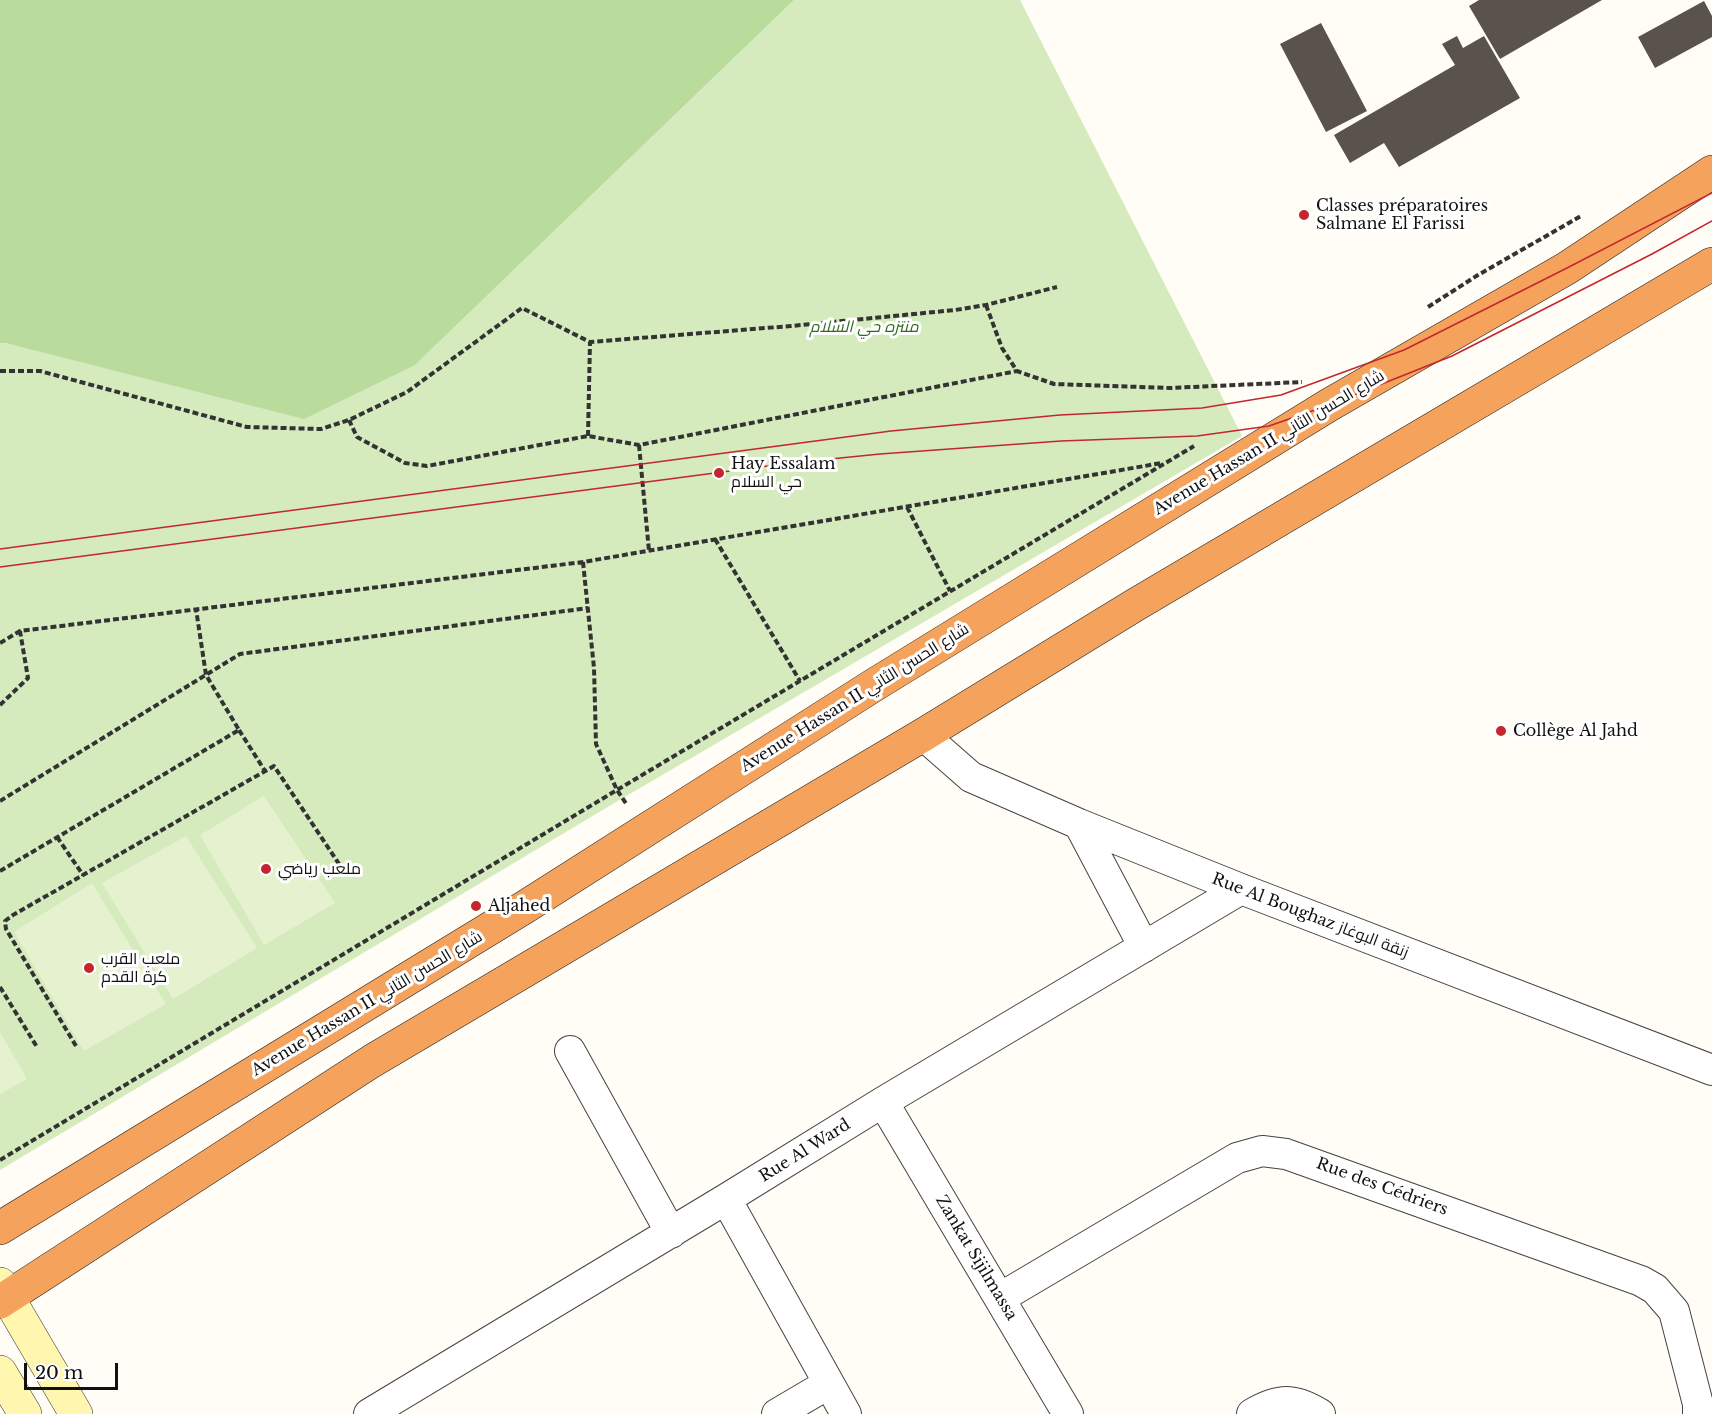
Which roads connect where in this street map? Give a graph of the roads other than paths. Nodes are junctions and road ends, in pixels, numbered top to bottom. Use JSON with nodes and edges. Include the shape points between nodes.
{"nodes":[{"id":1,"x":1712,"y":172,"type":"edge"},
{"id":2,"x":1712,"y":264,"type":"edge"},
{"id":3,"x":923,"y":735,"type":"junction"},
{"id":4,"x":1079,"y":824,"type":"junction"},
{"id":5,"x":1241,"y":889,"type":"junction"},
{"id":6,"x":1144,"y":947,"type":"junction"},
{"id":7,"x":570,"y":1051,"type":"dead end"},
{"id":8,"x":1712,"y":1070,"type":"edge"},
{"id":9,"x":883,"y":1102,"type":"junction"},
{"id":10,"x":726,"y":1199,"type":"junction"},
{"id":11,"x":0,"y":1228,"type":"edge"},
{"id":12,"x":671,"y":1233,"type":"junction"},
{"id":13,"x":3,"y":1294,"type":"edge"},
{"id":14,"x":1000,"y":1298,"type":"junction"},
{"id":15,"x":0,"y":1372,"type":"edge"},
{"id":16,"x":828,"y":1384,"type":"junction"},
{"id":17,"x":411,"y":1403,"type":"edge"},
{"id":18,"x":1702,"y":1405,"type":"edge"},
{"id":19,"x":25,"y":1414,"type":"edge"},
{"id":20,"x":76,"y":1414,"type":"edge"},
{"id":21,"x":369,"y":1414,"type":"edge"},
{"id":22,"x":777,"y":1414,"type":"edge"},
{"id":23,"x":846,"y":1414,"type":"edge"},
{"id":24,"x":1068,"y":1414,"type":"edge"},
{"id":25,"x":1252,"y":1414,"type":"edge"},
{"id":26,"x":1320,"y":1414,"type":"edge"}],
"edges":[{"from":1,"to":11,"type":"highway","name":"Avenue Hassan II شارع الحسن الثاني","via":[[1567,268],[1318,411],[874,685],[525,907]]},
{"from":2,"to":3,"type":"highway"},
{"from":3,"to":4,"type":"street","name":"Rue Al Boughaz زنقة البوغاز","via":[[971,777]]},
{"from":3,"to":13,"type":"highway","via":[[372,1061]]},
{"from":4,"to":5,"type":"street","name":"Rue Al Boughaz زنقة البوغاز"},
{"from":4,"to":6,"type":"street"},
{"from":5,"to":6,"type":"street","name":"Rue Al Ward"},
{"from":5,"to":8,"type":"street","name":"Rue Al Boughaz زنقة البوغاز"},
{"from":6,"to":9,"type":"street","name":"Rue Al Ward"},
{"from":7,"to":12,"type":"street"},
{"from":9,"to":10,"type":"street","name":"Rue Al Ward"},
{"from":9,"to":14,"type":"street","name":"Zankat Sijilmassa"},
{"from":10,"to":12,"type":"street","name":"Rue Al Ward"},
{"from":10,"to":16,"type":"street"},
{"from":12,"to":17,"type":"street","name":"Rue Al Ward"},
{"from":13,"to":20,"type":"street"},
{"from":14,"to":18,"type":"street","name":"Rue des Cédriers","via":[[1237,1158],[1273,1152],[1301,1158],[1641,1281],[1674,1311]]},
{"from":14,"to":24,"type":"street","name":"Zankat Sijilmassa"},
{"from":15,"to":19,"type":"street"},
{"from":16,"to":22,"type":"street"},
{"from":16,"to":23,"type":"street"},
{"from":17,"to":21,"type":"street","name":"Rue Al Ward"},
{"from":25,"to":26,"type":"street","via":[[1277,1402],[1289,1402]]}]}
